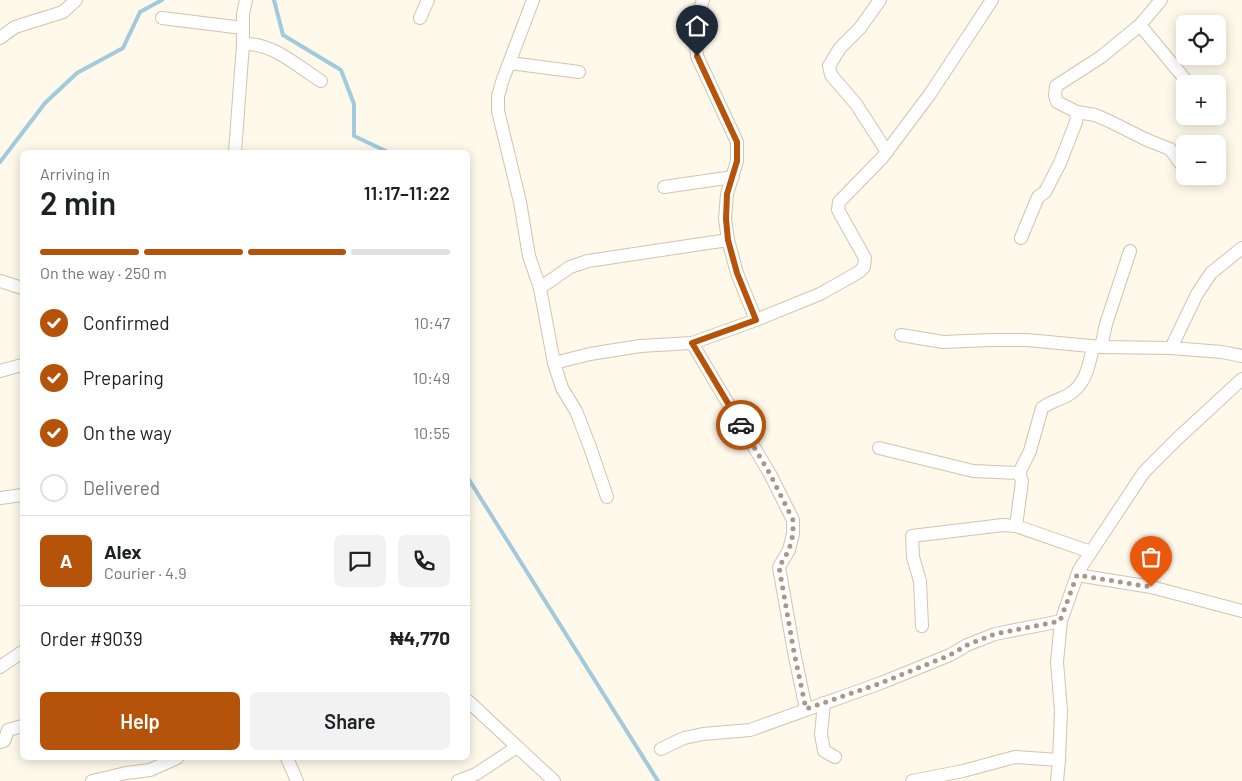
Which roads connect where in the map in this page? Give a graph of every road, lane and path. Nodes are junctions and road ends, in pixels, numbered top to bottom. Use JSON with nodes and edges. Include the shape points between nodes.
{"nodes":[{"id":1,"x":76,"y":0,"type":"edge"},
{"id":2,"x":246,"y":0,"type":"edge"},
{"id":3,"x":428,"y":0,"type":"edge"},
{"id":4,"x":533,"y":0,"type":"edge"},
{"id":5,"x":703,"y":0,"type":"edge"},
{"id":6,"x":992,"y":0,"type":"edge"},
{"id":7,"x":1161,"y":0,"type":"edge"},
{"id":8,"x":873,"y":2,"type":"edge"},
{"id":9,"x":162,"y":18,"type":"dead end"},
{"id":10,"x":420,"y":18,"type":"dead end"},
{"id":11,"x":1140,"y":25,"type":"junction"},
{"id":12,"x":243,"y":28,"type":"junction"},
{"id":13,"x":0,"y":38,"type":"edge"},
{"id":14,"x":243,"y":44,"type":"junction"},
{"id":15,"x":510,"y":63,"type":"junction"},
{"id":16,"x":579,"y":72,"type":"dead end"},
{"id":17,"x":1182,"y":75,"type":"edge"},
{"id":18,"x":322,"y":81,"type":"dead end"},
{"id":19,"x":1077,"y":112,"type":"junction"},
{"id":20,"x":235,"y":150,"type":"edge"},
{"id":21,"x":887,"y":152,"type":"junction"},
{"id":22,"x":1176,"y":157,"type":"edge"},
{"id":23,"x":733,"y":177,"type":"junction"},
{"id":24,"x":664,"y":187,"type":"dead end"},
{"id":25,"x":1021,"y":238,"type":"dead end"},
{"id":26,"x":728,"y":240,"type":"junction"},
{"id":27,"x":1242,"y":248,"type":"edge"},
{"id":28,"x":1130,"y":251,"type":"dead end"},
{"id":29,"x":0,"y":281,"type":"edge"},
{"id":30,"x":20,"y":287,"type":"edge"},
{"id":31,"x":540,"y":288,"type":"junction"},
{"id":32,"x":756,"y":320,"type":"junction"},
{"id":33,"x":901,"y":335,"type":"dead end"},
{"id":34,"x":692,"y":343,"type":"junction"},
{"id":35,"x":1097,"y":347,"type":"junction"},
{"id":36,"x":1171,"y":348,"type":"junction"},
{"id":37,"x":1242,"y":356,"type":"edge"},
{"id":38,"x":554,"y":363,"type":"junction"},
{"id":39,"x":20,"y":366,"type":"edge"},
{"id":40,"x":0,"y":371,"type":"edge"},
{"id":41,"x":1242,"y":378,"type":"edge"},
{"id":42,"x":879,"y":448,"type":"dead end"},
{"id":43,"x":1019,"y":473,"type":"junction"},
{"id":44,"x":20,"y":494,"type":"edge"},
{"id":45,"x":607,"y":497,"type":"dead end"},
{"id":46,"x":0,"y":498,"type":"edge"},
{"id":47,"x":1016,"y":526,"type":"junction"},
{"id":48,"x":1091,"y":552,"type":"junction"},
{"id":49,"x":1077,"y":575,"type":"junction"},
{"id":50,"x":1242,"y":611,"type":"edge"},
{"id":51,"x":1060,"y":621,"type":"junction"},
{"id":52,"x":922,"y":626,"type":"dead end"},
{"id":53,"x":20,"y":653,"type":"edge"},
{"id":54,"x":0,"y":667,"type":"edge"},
{"id":55,"x":470,"y":703,"type":"edge"},
{"id":56,"x":824,"y":703,"type":"junction"},
{"id":57,"x":806,"y":709,"type":"junction"},
{"id":58,"x":20,"y":727,"type":"edge"},
{"id":59,"x":0,"y":742,"type":"edge"},
{"id":60,"x":518,"y":747,"type":"junction"},
{"id":61,"x":661,"y":749,"type":"dead end"},
{"id":62,"x":835,"y":757,"type":"dead end"},
{"id":63,"x":172,"y":760,"type":"edge"},
{"id":64,"x":288,"y":760,"type":"edge"},
{"id":65,"x":1059,"y":760,"type":"junction"},
{"id":66,"x":92,"y":781,"type":"edge"},
{"id":67,"x":297,"y":781,"type":"edge"},
{"id":68,"x":458,"y":781,"type":"edge"},
{"id":69,"x":554,"y":781,"type":"edge"},
{"id":70,"x":912,"y":781,"type":"edge"},
{"id":71,"x":1056,"y":781,"type":"edge"}],
"edges":[{"from":1,"to":13,"type":"street","via":[[63,12],[15,27]]},
{"from":2,"to":12,"type":"street"},
{"from":3,"to":10,"type":"street"},
{"from":4,"to":15,"type":"street"},
{"from":5,"to":23,"type":"street","via":[[694,27],[697,56],[737,142]]},
{"from":6,"to":21,"type":"street"},
{"from":7,"to":11,"type":"street"},
{"from":8,"to":21,"type":"street","via":[[860,28],[840,48],[829,66],[831,75],[856,104]]},
{"from":9,"to":12,"type":"street"},
{"from":11,"to":17,"type":"street"},
{"from":11,"to":19,"type":"street","via":[[1101,57],[1056,86],[1057,102]]},
{"from":12,"to":14,"type":"street"},
{"from":14,"to":18,"type":"street","via":[[269,47]]},
{"from":14,"to":20,"type":"street"},
{"from":15,"to":16,"type":"street"},
{"from":15,"to":31,"type":"street","via":[[498,96],[498,111],[529,256]]},
{"from":19,"to":22,"type":"street","via":[[1102,118],[1170,149]]},
{"from":19,"to":25,"type":"street","via":[[1060,163],[1045,192],[1038,197]]},
{"from":21,"to":32,"type":"street","via":[[837,205],[864,258],[864,267],[820,294]]},
{"from":23,"to":24,"type":"street"},
{"from":23,"to":26,"type":"street","via":[[727,194]]},
{"from":26,"to":31,"type":"street","via":[[588,261],[570,267]]},
{"from":26,"to":32,"type":"street"},
{"from":27,"to":36,"type":"street","via":[[1211,273]]},
{"from":28,"to":35,"type":"street"},
{"from":29,"to":30,"type":"street"},
{"from":31,"to":38,"type":"street"},
{"from":32,"to":34,"type":"street"},
{"from":33,"to":35,"type":"street","via":[[943,342],[1026,340]]},
{"from":34,"to":38,"type":"street","via":[[640,346]]},
{"from":34,"to":57,"type":"street","via":[[770,474],[793,520],[789,550],[779,567]]},
{"from":35,"to":36,"type":"street"},
{"from":35,"to":43,"type":"street","via":[[1080,386],[1042,408],[1030,452]]},
{"from":36,"to":37,"type":"street"},
{"from":38,"to":45,"type":"street","via":[[562,388],[576,411]]},
{"from":39,"to":40,"type":"street"},
{"from":41,"to":48,"type":"street","via":[[1144,472]]},
{"from":42,"to":43,"type":"street","via":[[973,471]]},
{"from":43,"to":47,"type":"street","via":[[1022,481]]},
{"from":44,"to":46,"type":"street"},
{"from":47,"to":48,"type":"street"},
{"from":47,"to":52,"type":"street","via":[[912,536],[913,557],[920,581]]},
{"from":48,"to":49,"type":"street"},
{"from":49,"to":50,"type":"street","via":[[1151,587]]},
{"from":49,"to":51,"type":"street"},
{"from":51,"to":56,"type":"street","via":[[995,634],[881,683]]},
{"from":51,"to":65,"type":"street","via":[[1057,662],[1062,712]]},
{"from":53,"to":54,"type":"street"},
{"from":55,"to":60,"type":"street"},
{"from":56,"to":57,"type":"street"},
{"from":56,"to":62,"type":"street","via":[[821,734],[824,751]]},
{"from":57,"to":61,"type":"street","via":[[750,730],[684,738]]},
{"from":58,"to":59,"type":"street","via":[[8,730],[4,741]]},
{"from":60,"to":68,"type":"street","via":[[476,774]]},
{"from":60,"to":69,"type":"street"},
{"from":63,"to":66,"type":"street","via":[[150,770]]},
{"from":64,"to":67,"type":"street"},
{"from":65,"to":70,"type":"street","via":[[1015,757]]},
{"from":65,"to":71,"type":"street"}]}
